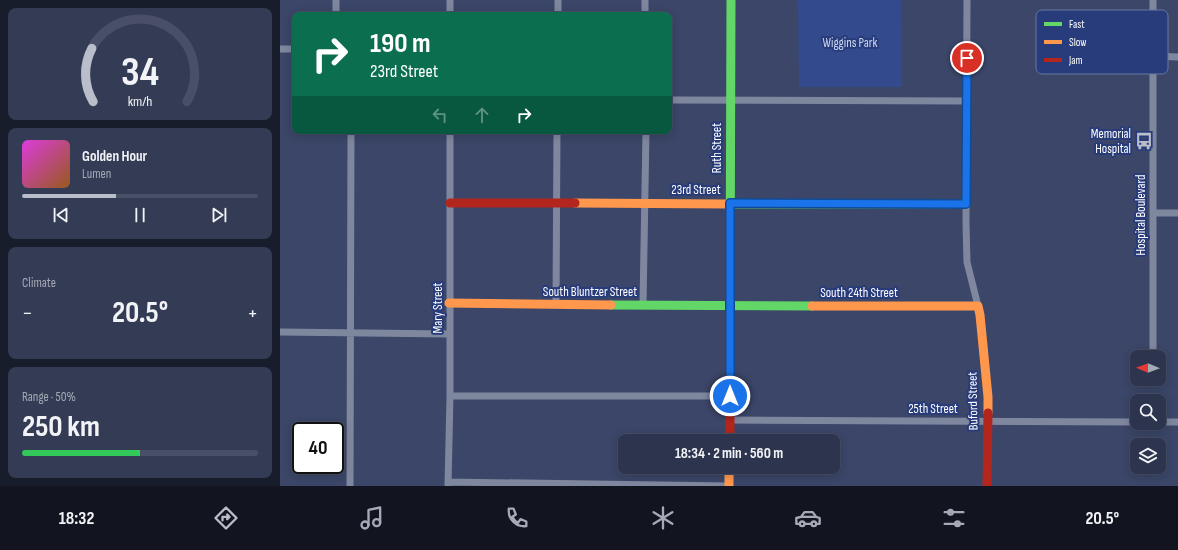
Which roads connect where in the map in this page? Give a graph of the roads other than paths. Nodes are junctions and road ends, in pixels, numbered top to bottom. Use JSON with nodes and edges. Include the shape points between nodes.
{"nodes":[{"id":1,"x":336,"y":0,"type":"edge"},
{"id":2,"x":450,"y":0,"type":"edge"},
{"id":3,"x":558,"y":0,"type":"edge"},
{"id":4,"x":645,"y":0,"type":"edge"},
{"id":5,"x":730,"y":0,"type":"edge"},
{"id":6,"x":967,"y":0,"type":"edge"},
{"id":7,"x":1153,"y":0,"type":"edge"},
{"id":8,"x":1153,"y":10,"type":"edge"},
{"id":9,"x":336,"y":12,"type":"edge"},
{"id":10,"x":450,"y":12,"type":"edge"},
{"id":11,"x":558,"y":12,"type":"edge"},
{"id":12,"x":645,"y":12,"type":"edge"},
{"id":13,"x":280,"y":49,"type":"edge"},
{"id":14,"x":292,"y":49,"type":"edge"},
{"id":15,"x":1152,"y":74,"type":"edge"},
{"id":16,"x":672,"y":100,"type":"edge"},
{"id":17,"x":730,"y":100,"type":"junction"},
{"id":18,"x":967,"y":101,"type":"junction"},
{"id":19,"x":351,"y":134,"type":"edge"},
{"id":20,"x":450,"y":134,"type":"edge"},
{"id":21,"x":557,"y":134,"type":"edge"},
{"id":22,"x":646,"y":134,"type":"edge"},
{"id":23,"x":557,"y":202,"type":"junction"},
{"id":24,"x":450,"y":203,"type":"junction"},
{"id":25,"x":645,"y":203,"type":"junction"},
{"id":26,"x":730,"y":203,"type":"junction"},
{"id":27,"x":966,"y":204,"type":"junction"},
{"id":28,"x":1153,"y":213,"type":"junction"},
{"id":29,"x":1178,"y":213,"type":"edge"},
{"id":30,"x":449,"y":303,"type":"junction"},
{"id":31,"x":556,"y":305,"type":"junction"},
{"id":32,"x":643,"y":305,"type":"junction"},
{"id":33,"x":730,"y":306,"type":"junction"},
{"id":34,"x":979,"y":310,"type":"junction"},
{"id":35,"x":280,"y":332,"type":"edge"},
{"id":36,"x":350,"y":333,"type":"junction"},
{"id":37,"x":450,"y":334,"type":"junction"},
{"id":38,"x":1153,"y":350,"type":"edge"},
{"id":39,"x":450,"y":396,"type":"junction"},
{"id":40,"x":730,"y":396,"type":"junction"},
{"id":41,"x":730,"y":420,"type":"junction"},
{"id":42,"x":987,"y":421,"type":"junction"},
{"id":43,"x":1130,"y":422,"type":"edge"},
{"id":44,"x":1166,"y":422,"type":"edge"},
{"id":45,"x":1178,"y":422,"type":"edge"},
{"id":46,"x":730,"y":434,"type":"edge"},
{"id":47,"x":730,"y":474,"type":"edge"},
{"id":48,"x":448,"y":484,"type":"edge"},
{"id":49,"x":350,"y":486,"type":"edge"},
{"id":50,"x":729,"y":486,"type":"edge"},
{"id":51,"x":987,"y":486,"type":"edge"}],
"edges":[{"from":1,"to":9,"type":"street"},
{"from":2,"to":10,"type":"street"},
{"from":3,"to":11,"type":"street"},
{"from":4,"to":12,"type":"street"},
{"from":5,"to":17,"type":"street","name":"Ruth Street"},
{"from":6,"to":18,"type":"street","name":"Buford Street"},
{"from":7,"to":8,"type":"street","name":"Hospital Boulevard"},
{"from":13,"to":14,"type":"street"},
{"from":15,"to":28,"type":"street","name":"Hospital Boulevard"},
{"from":16,"to":17,"type":"street"},
{"from":17,"to":18,"type":"street"},
{"from":17,"to":26,"type":"street","name":"Ruth Street"},
{"from":18,"to":27,"type":"street","name":"Buford Street"},
{"from":19,"to":36,"type":"street"},
{"from":20,"to":24,"type":"street","name":"Mary Street"},
{"from":21,"to":23,"type":"street"},
{"from":22,"to":25,"type":"street"},
{"from":23,"to":24,"type":"street","name":"23rd Street"},
{"from":23,"to":25,"type":"street","name":"23rd Street"},
{"from":23,"to":31,"type":"street"},
{"from":24,"to":30,"type":"street","name":"Mary Street"},
{"from":25,"to":26,"type":"street","name":"23rd Street"},
{"from":25,"to":32,"type":"street"},
{"from":26,"to":27,"type":"street","name":"23rd Street"},
{"from":26,"to":33,"type":"street","name":"Ruth Street"},
{"from":27,"to":34,"type":"street","name":"Buford Street","via":[[967,262]]},
{"from":28,"to":29,"type":"street"},
{"from":28,"to":38,"type":"street","name":"Hospital Boulevard"},
{"from":30,"to":31,"type":"street","name":"South Bluntzer Street"},
{"from":30,"to":37,"type":"street","name":"Mary Street"},
{"from":31,"to":32,"type":"street","name":"South Bluntzer Street"},
{"from":32,"to":33,"type":"street","name":"South Bluntzer Street"},
{"from":33,"to":34,"type":"street","name":"South 24th Street"},
{"from":33,"to":40,"type":"street","name":"Ruth Street"},
{"from":34,"to":42,"type":"street","name":"Buford Street","via":[[986,374]]},
{"from":35,"to":36,"type":"street"},
{"from":36,"to":37,"type":"street"},
{"from":36,"to":49,"type":"street"},
{"from":37,"to":39,"type":"street","name":"Mary Street"},
{"from":39,"to":40,"type":"street"},
{"from":39,"to":48,"type":"street","name":"Mary Street"},
{"from":40,"to":41,"type":"street","name":"Ruth Street"},
{"from":41,"to":42,"type":"street","name":"25th Street"},
{"from":41,"to":46,"type":"street","name":"Ruth Street"},
{"from":42,"to":43,"type":"street","name":"25th Street"},
{"from":42,"to":51,"type":"street","name":"Buford Street"},
{"from":44,"to":45,"type":"street"},
{"from":47,"to":50,"type":"street"},
{"from":48,"to":50,"type":"street"}]}
